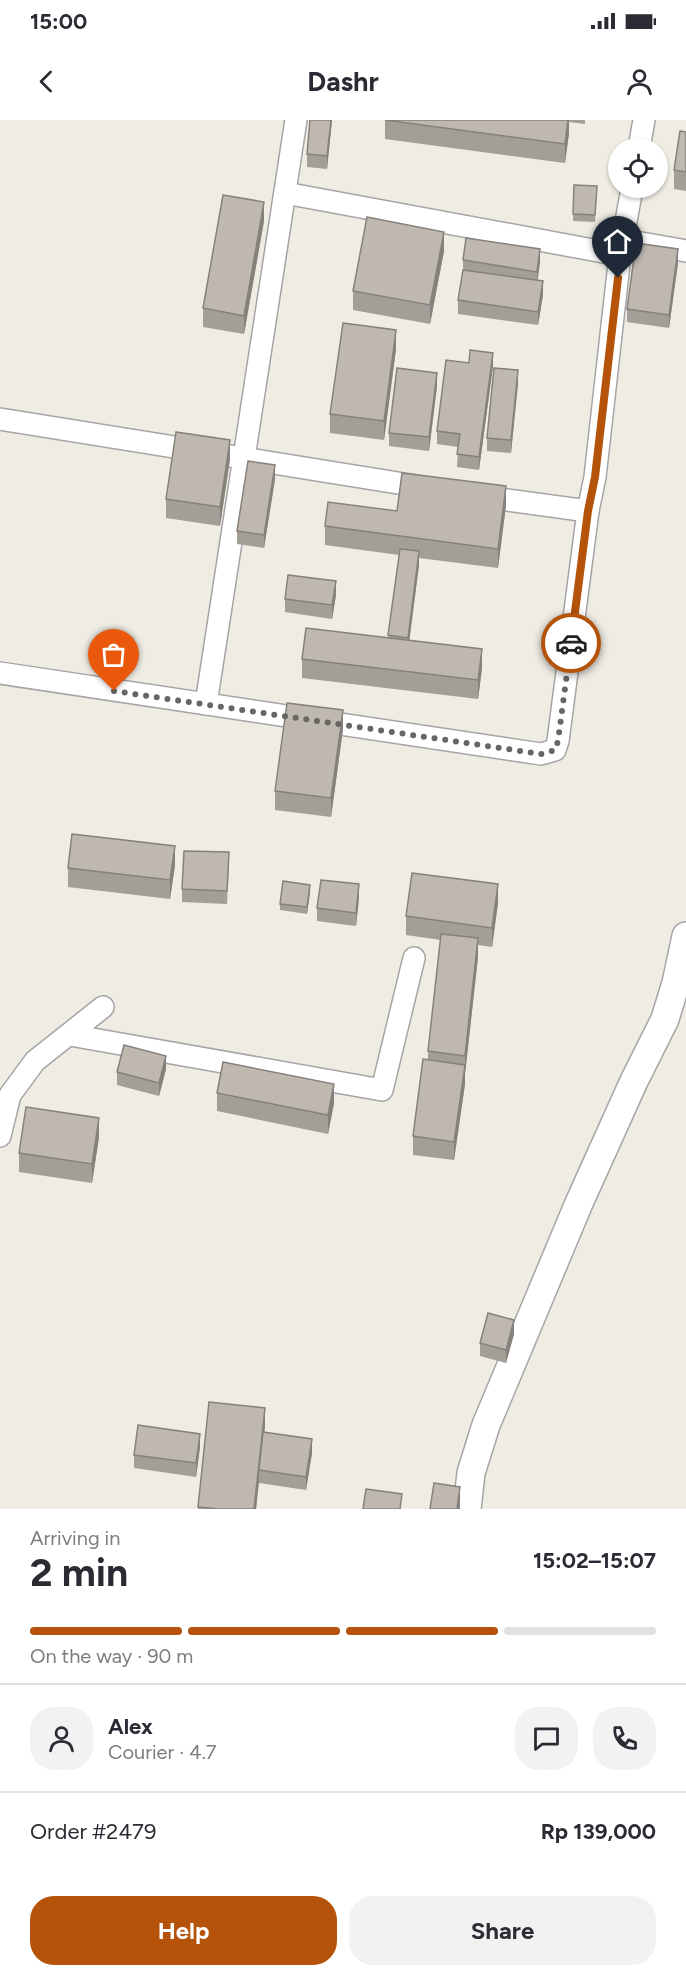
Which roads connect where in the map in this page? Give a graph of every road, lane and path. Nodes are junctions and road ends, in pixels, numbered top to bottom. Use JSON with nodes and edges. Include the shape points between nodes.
{"nodes":[{"id":1,"x":296,"y":120,"type":"edge"},
{"id":2,"x":644,"y":120,"type":"edge"},
{"id":3,"x":641,"y":138,"type":"edge"},
{"id":4,"x":285,"y":193,"type":"junction"},
{"id":5,"x":630,"y":198,"type":"edge"},
{"id":6,"x":622,"y":248,"type":"junction"},
{"id":7,"x":686,"y":251,"type":"edge"},
{"id":8,"x":0,"y":419,"type":"edge"},
{"id":9,"x":244,"y":459,"type":"junction"},
{"id":10,"x":588,"y":511,"type":"junction"},
{"id":11,"x":0,"y":673,"type":"edge"},
{"id":12,"x":206,"y":704,"type":"junction"},
{"id":13,"x":686,"y":936,"type":"edge"},
{"id":14,"x":414,"y":958,"type":"dead end"},
{"id":15,"x":103,"y":1007,"type":"dead end"},
{"id":16,"x":70,"y":1035,"type":"junction"},
{"id":17,"x":0,"y":1136,"type":"edge"},
{"id":18,"x":467,"y":1509,"type":"edge"}],
"edges":[{"from":1,"to":4,"type":"street"},
{"from":2,"to":3,"type":"street"},
{"from":4,"to":6,"type":"street"},
{"from":4,"to":9,"type":"street"},
{"from":5,"to":6,"type":"street"},
{"from":6,"to":7,"type":"street"},
{"from":6,"to":10,"type":"street"},
{"from":8,"to":9,"type":"street"},
{"from":9,"to":10,"type":"street"},
{"from":9,"to":12,"type":"street"},
{"from":10,"to":12,"type":"street","via":[[555,750],[541,754]]},
{"from":11,"to":12,"type":"street"},
{"from":13,"to":18,"type":"street","via":[[665,1019],[579,1203],[486,1425],[471,1473]]},
{"from":14,"to":16,"type":"street","via":[[382,1090]]},
{"from":15,"to":16,"type":"street"},
{"from":16,"to":17,"type":"street","via":[[35,1061],[10,1095]]}]}
